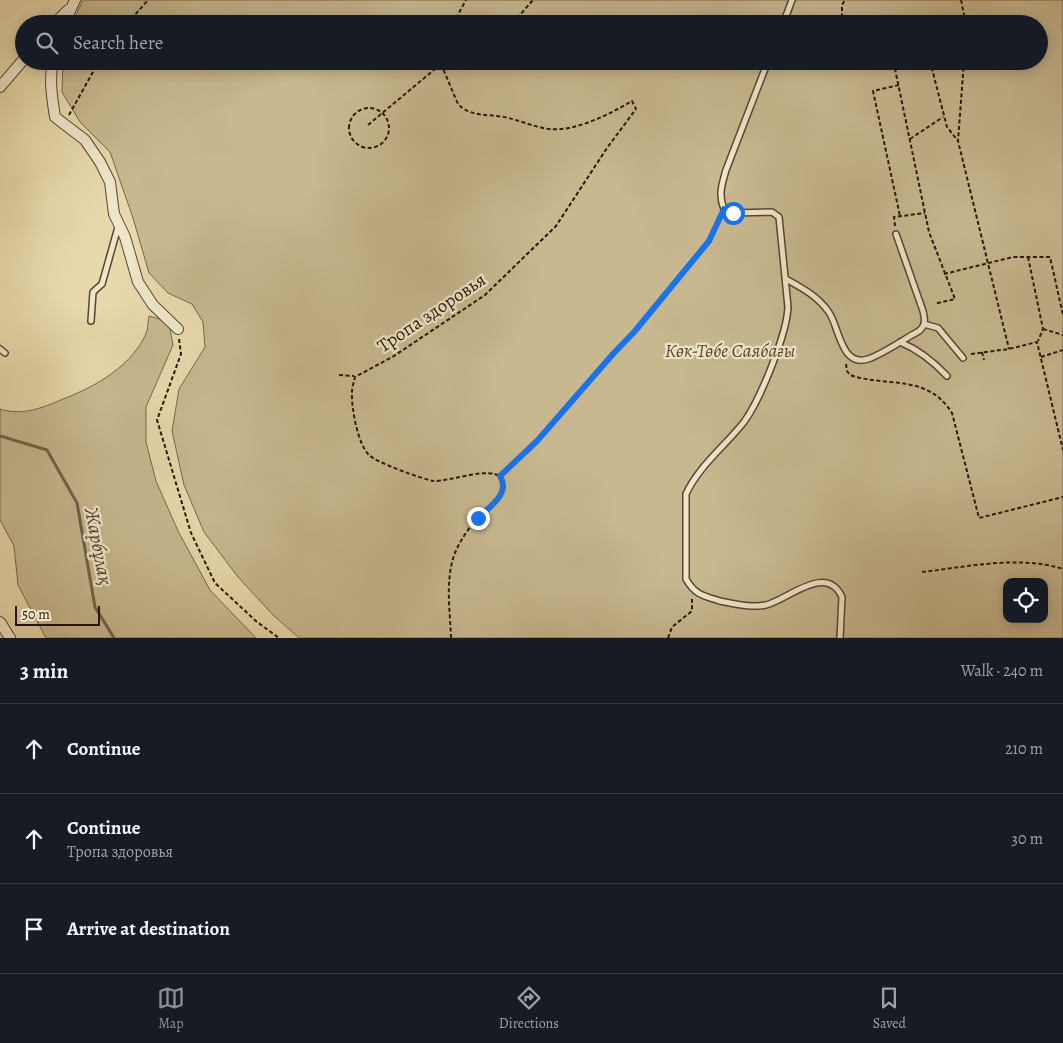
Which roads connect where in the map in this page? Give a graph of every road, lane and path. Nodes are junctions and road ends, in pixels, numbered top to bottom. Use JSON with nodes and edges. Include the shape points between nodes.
{"nodes":[{"id":1,"x":148,"y":0,"type":"edge"},
{"id":2,"x":466,"y":0,"type":"edge"},
{"id":3,"x":534,"y":0,"type":"edge"},
{"id":4,"x":792,"y":0,"type":"edge"},
{"id":5,"x":845,"y":0,"type":"edge"},
{"id":6,"x":961,"y":0,"type":"edge"},
{"id":7,"x":74,"y":3,"type":"edge"},
{"id":8,"x":63,"y":15,"type":"edge"},
{"id":9,"x":68,"y":15,"type":"edge"},
{"id":10,"x":134,"y":15,"type":"edge"},
{"id":11,"x":458,"y":15,"type":"edge"},
{"id":12,"x":519,"y":15,"type":"edge"},
{"id":13,"x":786,"y":15,"type":"edge"},
{"id":14,"x":842,"y":15,"type":"edge"},
{"id":15,"x":964,"y":15,"type":"edge"},
{"id":16,"x":15,"y":68,"type":"edge"},
{"id":17,"x":51,"y":70,"type":"edge"},
{"id":18,"x":94,"y":70,"type":"edge"},
{"id":19,"x":434,"y":70,"type":"edge"},
{"id":20,"x":445,"y":70,"type":"edge"},
{"id":21,"x":765,"y":70,"type":"edge"},
{"id":22,"x":895,"y":70,"type":"edge"},
{"id":23,"x":932,"y":70,"type":"edge"},
{"id":24,"x":963,"y":70,"type":"edge"},
{"id":25,"x":898,"y":85,"type":"junction"},
{"id":26,"x":0,"y":86,"type":"edge"},
{"id":27,"x":382,"y":113,"type":"junction"},
{"id":28,"x":944,"y":117,"type":"junction"},
{"id":29,"x":64,"y":124,"type":"junction"},
{"id":30,"x":368,"y":125,"type":"dead end"},
{"id":31,"x":910,"y":139,"type":"junction"},
{"id":32,"x":958,"y":141,"type":"junction"},
{"id":33,"x":724,"y":209,"type":"junction"},
{"id":34,"x":925,"y":213,"type":"junction"},
{"id":35,"x":900,"y":216,"type":"junction"},
{"id":36,"x":119,"y":224,"type":"junction"},
{"id":37,"x":896,"y":234,"type":"joint"},
{"id":38,"x":1028,"y":257,"type":"junction"},
{"id":39,"x":988,"y":262,"type":"junction"},
{"id":40,"x":944,"y":274,"type":"junction"},
{"id":41,"x":786,"y":279,"type":"junction"},
{"id":42,"x":935,"y":302,"type":"dead end"},
{"id":43,"x":1063,"y":315,"type":"edge"},
{"id":44,"x":90,"y":322,"type":"dead end"},
{"id":45,"x":924,"y":324,"type":"junction"},
{"id":46,"x":178,"y":329,"type":"joint"},
{"id":47,"x":1043,"y":329,"type":"junction"},
{"id":48,"x":1063,"y":334,"type":"edge"},
{"id":49,"x":900,"y":342,"type":"junction"},
{"id":50,"x":1037,"y":342,"type":"junction"},
{"id":51,"x":1009,"y":349,"type":"junction"},
{"id":52,"x":1063,"y":350,"type":"edge"},
{"id":53,"x":982,"y":352,"type":"junction"},
{"id":54,"x":850,"y":355,"type":"junction"},
{"id":55,"x":964,"y":357,"type":"joint"},
{"id":56,"x":1041,"y":357,"type":"junction"},
{"id":57,"x":984,"y":360,"type":"dead end"},
{"id":58,"x":339,"y":375,"type":"dead end"},
{"id":59,"x":355,"y":376,"type":"junction"},
{"id":60,"x":947,"y":376,"type":"dead end"},
{"id":61,"x":1063,"y":450,"type":"edge"},
{"id":62,"x":500,"y":476,"type":"junction"},
{"id":63,"x":1063,"y":496,"type":"edge"},
{"id":64,"x":1063,"y":568,"type":"edge"},
{"id":65,"x":922,"y":572,"type":"dead end"},
{"id":66,"x":692,"y":589,"type":"junction"},
{"id":67,"x":0,"y":622,"type":"edge"},
{"id":68,"x":10,"y":638,"type":"edge"},
{"id":69,"x":279,"y":638,"type":"edge"},
{"id":70,"x":451,"y":638,"type":"edge"},
{"id":71,"x":668,"y":638,"type":"edge"},
{"id":72,"x":840,"y":638,"type":"edge"}],
"edges":[{"from":1,"to":10,"type":"path"},
{"from":2,"to":11,"type":"path"},
{"from":3,"to":12,"type":"path"},
{"from":4,"to":13,"type":"lane"},
{"from":5,"to":14,"type":"path"},
{"from":6,"to":15,"type":"path"},
{"from":7,"to":8,"type":"street"},
{"from":7,"to":9,"type":"street"},
{"from":16,"to":26,"type":"street"},
{"from":17,"to":29,"type":"street","via":[[55,117]]},
{"from":18,"to":29,"type":"path"},
{"from":19,"to":27,"type":"path"},
{"from":20,"to":59,"type":"path","name":"Тропа здоровья","via":[[458,104],[474,114],[561,129],[612,113],[632,101],[636,109],[556,226],[485,296],[394,356]]},
{"from":21,"to":33,"type":"lane","via":[[721,185],[720,199]]},
{"from":22,"to":25,"type":"path"},
{"from":23,"to":28,"type":"path"},
{"from":24,"to":32,"type":"path"},
{"from":25,"to":31,"type":"path"},
{"from":25,"to":35,"type":"path","via":[[873,91]]},
{"from":27,"to":27,"type":"path","via":[[361,110],[351,119],[349,133],[357,145],[370,148],[386,138],[388,125]]},
{"from":27,"to":30,"type":"path"},
{"from":28,"to":31,"type":"path"},
{"from":28,"to":32,"type":"path"},
{"from":29,"to":36,"type":"street","via":[[85,140],[100,162],[110,182],[114,214]]},
{"from":31,"to":34,"type":"path"},
{"from":32,"to":39,"type":"path"},
{"from":33,"to":41,"type":"lane","via":[[733,213],[772,212],[779,217]]},
{"from":33,"to":62,"type":"path","via":[[709,241],[635,331],[537,441]]},
{"from":34,"to":35,"type":"path"},
{"from":34,"to":40,"type":"path"},
{"from":35,"to":37,"type":"path","via":[[894,217]]},
{"from":36,"to":44,"type":"lane","via":[[102,284],[93,292]]},
{"from":36,"to":46,"type":"street","via":[[140,288]]},
{"from":37,"to":45,"type":"lane","via":[[923,311]]},
{"from":38,"to":39,"type":"path"},
{"from":38,"to":43,"type":"path","via":[[1050,257]]},
{"from":38,"to":47,"type":"path"},
{"from":39,"to":40,"type":"path"},
{"from":39,"to":51,"type":"path"},
{"from":40,"to":42,"type":"path","via":[[955,299]]},
{"from":41,"to":54,"type":"lane","via":[[812,292],[830,312],[839,340]]},
{"from":41,"to":66,"type":"lane","via":[[788,317],[772,364],[745,420],[690,484],[686,494],[685,572]]},
{"from":45,"to":49,"type":"lane","via":[[919,332]]},
{"from":45,"to":55,"type":"lane","via":[[938,328]]},
{"from":46,"to":69,"type":"path","via":[[181,354],[157,420],[191,533],[215,583]]},
{"from":47,"to":48,"type":"path"},
{"from":47,"to":50,"type":"path"},
{"from":49,"to":54,"type":"lane","via":[[867,359]]},
{"from":49,"to":60,"type":"lane","via":[[934,362]]},
{"from":50,"to":51,"type":"path"},
{"from":50,"to":56,"type":"path"},
{"from":51,"to":53,"type":"path"},
{"from":52,"to":56,"type":"path"},
{"from":53,"to":55,"type":"path"},
{"from":53,"to":57,"type":"path"},
{"from":54,"to":63,"type":"path","via":[[846,366],[850,375],[911,384],[936,394],[946,402],[952,413],[979,518]]},
{"from":56,"to":61,"type":"path"},
{"from":58,"to":59,"type":"path"},
{"from":59,"to":62,"type":"path","via":[[352,393],[354,414],[367,454],[376,461],[434,481],[490,473]]},
{"from":62,"to":70,"type":"path","via":[[503,492],[478,518],[456,550],[450,570]]},
{"from":64,"to":65,"type":"path","via":[[1023,562]]},
{"from":66,"to":71,"type":"path","via":[[692,611],[672,627]]},
{"from":66,"to":72,"type":"lane","via":[[704,596],[752,606],[774,602],[819,582],[828,582],[842,596]]},
{"from":67,"to":68,"type":"street"}]}
